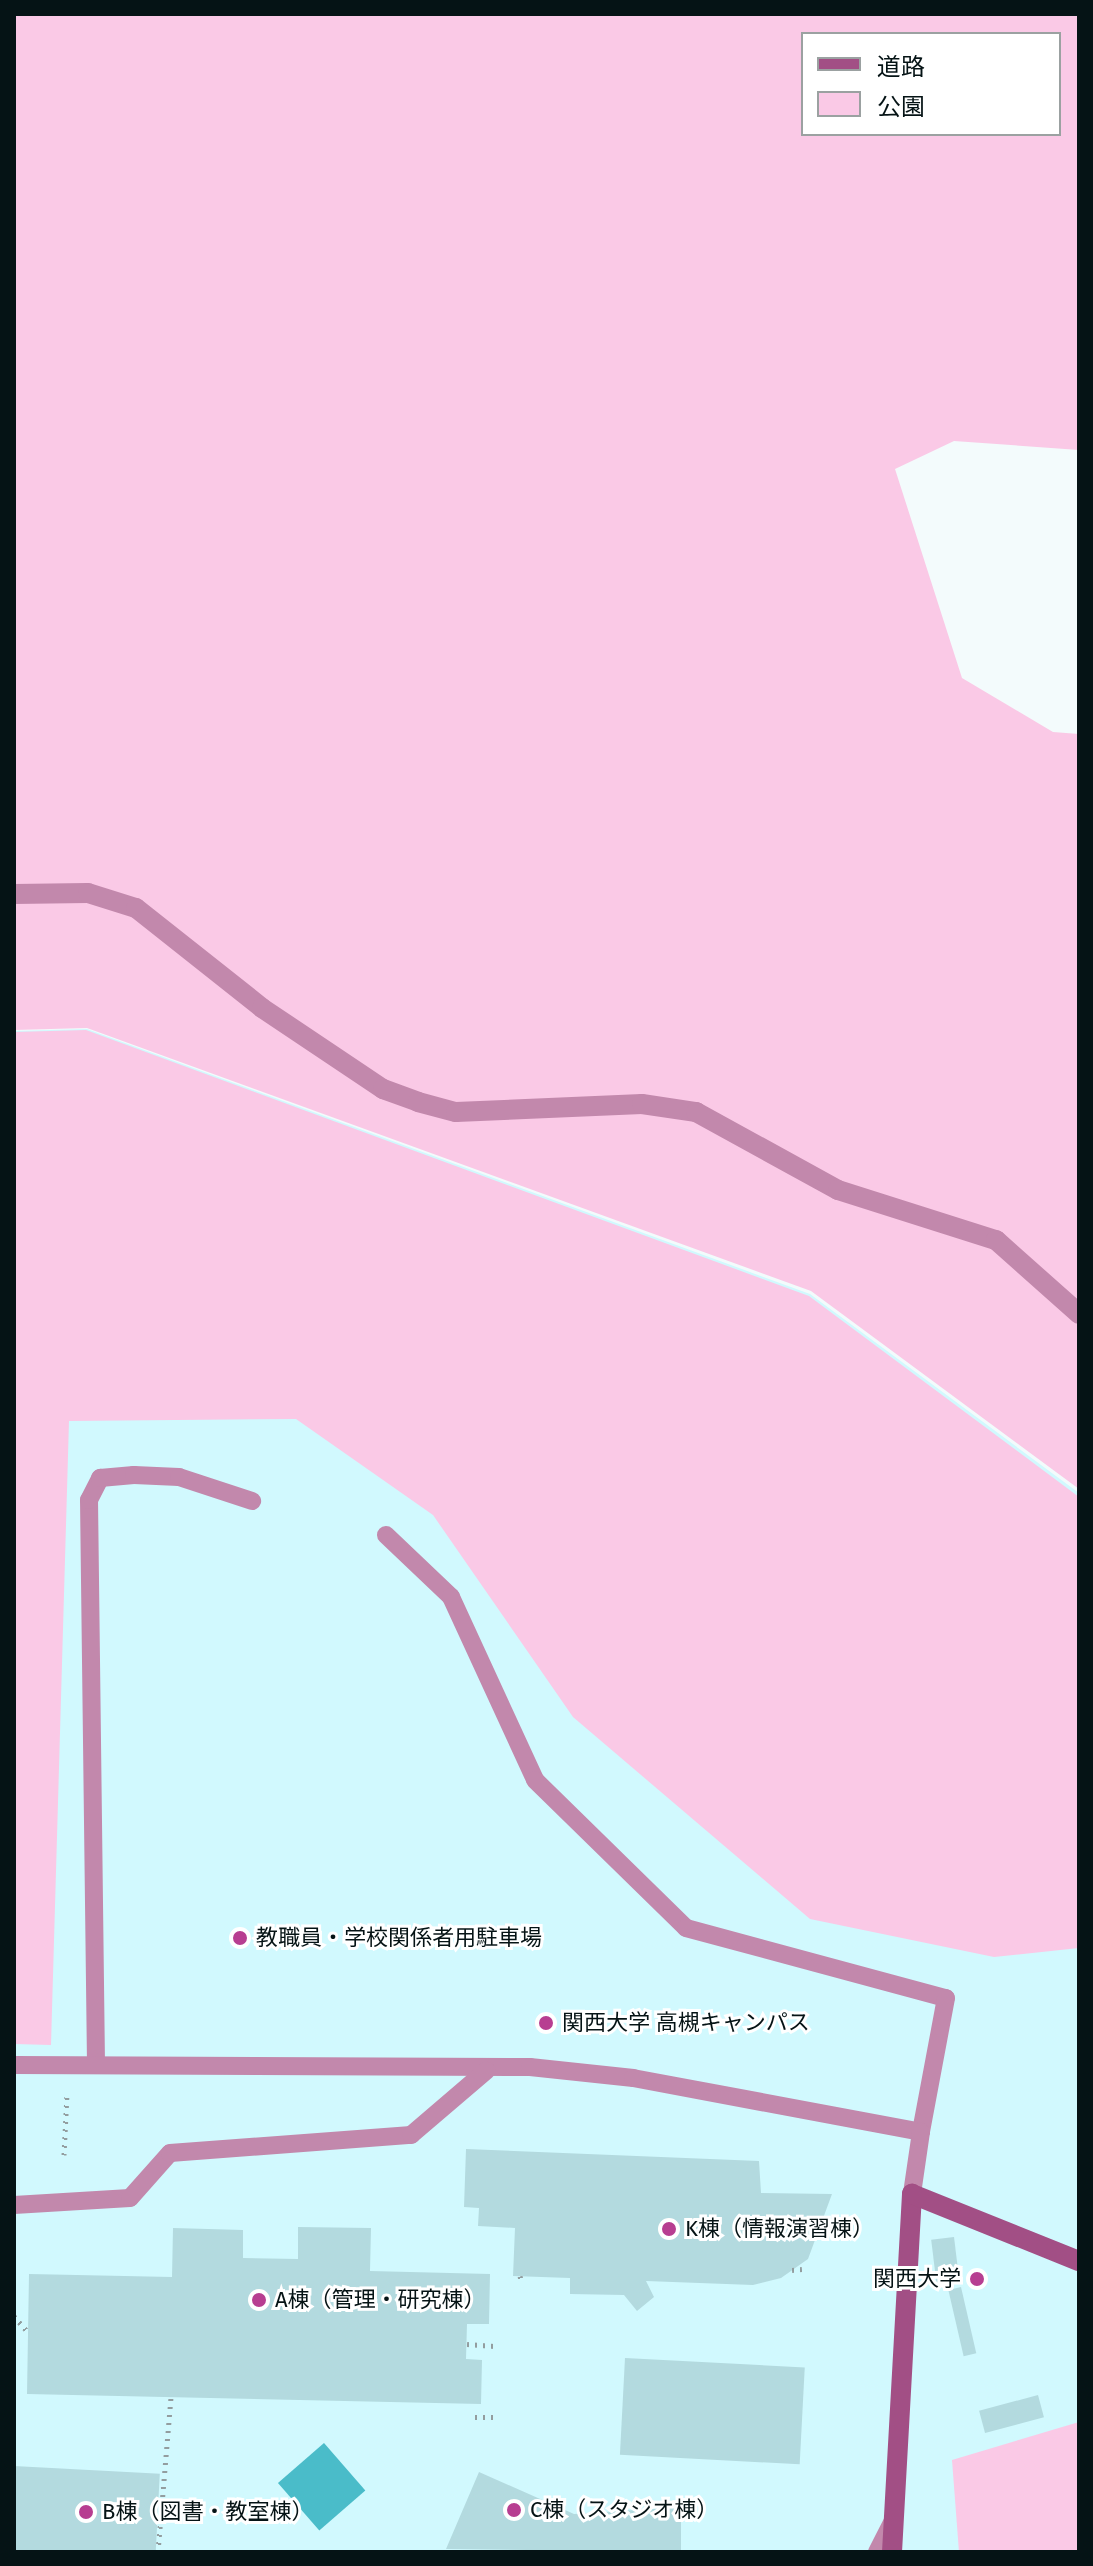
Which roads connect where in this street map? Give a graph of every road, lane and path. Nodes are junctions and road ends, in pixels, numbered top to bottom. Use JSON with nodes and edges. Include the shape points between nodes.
{"nodes":[{"id":1,"x":14,"y":894,"type":"edge"},
{"id":2,"x":1079,"y":1314,"type":"edge"},
{"id":3,"x":252,"y":1501,"type":"dead end"},
{"id":4,"x":386,"y":1535,"type":"dead end"},
{"id":5,"x":68,"y":2064,"type":"junction"},
{"id":6,"x":96,"y":2064,"type":"junction"},
{"id":7,"x":14,"y":2065,"type":"edge"},
{"id":8,"x":486,"y":2071,"type":"junction"},
{"id":9,"x":921,"y":2132,"type":"junction"},
{"id":10,"x":64,"y":2155,"type":"dead end"},
{"id":11,"x":912,"y":2194,"type":"junction"},
{"id":12,"x":14,"y":2205,"type":"edge"},
{"id":13,"x":1079,"y":2261,"type":"edge"},
{"id":14,"x":802,"y":2269,"type":"dead end"},
{"id":15,"x":792,"y":2270,"type":"dead end"},
{"id":16,"x":520,"y":2276,"type":"dead end"},
{"id":17,"x":522,"y":2283,"type":"dead end"},
{"id":18,"x":14,"y":2316,"type":"edge"},
{"id":19,"x":28,"y":2332,"type":"dead end"},
{"id":20,"x":467,"y":2344,"type":"dead end"},
{"id":21,"x":498,"y":2346,"type":"dead end"},
{"id":22,"x":171,"y":2397,"type":"dead end"},
{"id":23,"x":475,"y":2417,"type":"dead end"},
{"id":24,"x":496,"y":2417,"type":"dead end"},
{"id":25,"x":894,"y":2519,"type":"junction"},
{"id":26,"x":157,"y":2551,"type":"edge"},
{"id":27,"x":877,"y":2552,"type":"edge"},
{"id":28,"x":892,"y":2552,"type":"edge"}],
"edges":[{"from":1,"to":2,"type":"street","via":[[88,893],[136,908],[262,1008],[383,1089],[418,1102],[456,1112],[642,1104],[696,1112],[838,1190],[996,1240]]},
{"from":3,"to":6,"type":"lane","via":[[179,1477],[134,1475],[100,1478],[89,1500]]},
{"from":4,"to":9,"type":"lane","via":[[451,1597],[535,1780],[686,1928],[946,1998]]},
{"from":5,"to":6,"type":"lane"},
{"from":5,"to":7,"type":"lane"},
{"from":5,"to":10,"type":"path"},
{"from":6,"to":8,"type":"lane"},
{"from":8,"to":9,"type":"lane","via":[[530,2067],[633,2078]]},
{"from":8,"to":12,"type":"lane","via":[[411,2135],[170,2153],[130,2198]]},
{"from":9,"to":11,"type":"lane"},
{"from":11,"to":13,"type":"street"},
{"from":11,"to":25,"type":"street"},
{"from":14,"to":15,"type":"path"},
{"from":16,"to":17,"type":"path"},
{"from":18,"to":19,"type":"path"},
{"from":20,"to":21,"type":"path"},
{"from":22,"to":26,"type":"path"},
{"from":23,"to":24,"type":"path"},
{"from":25,"to":27,"type":"lane"},
{"from":25,"to":28,"type":"street"}]}
